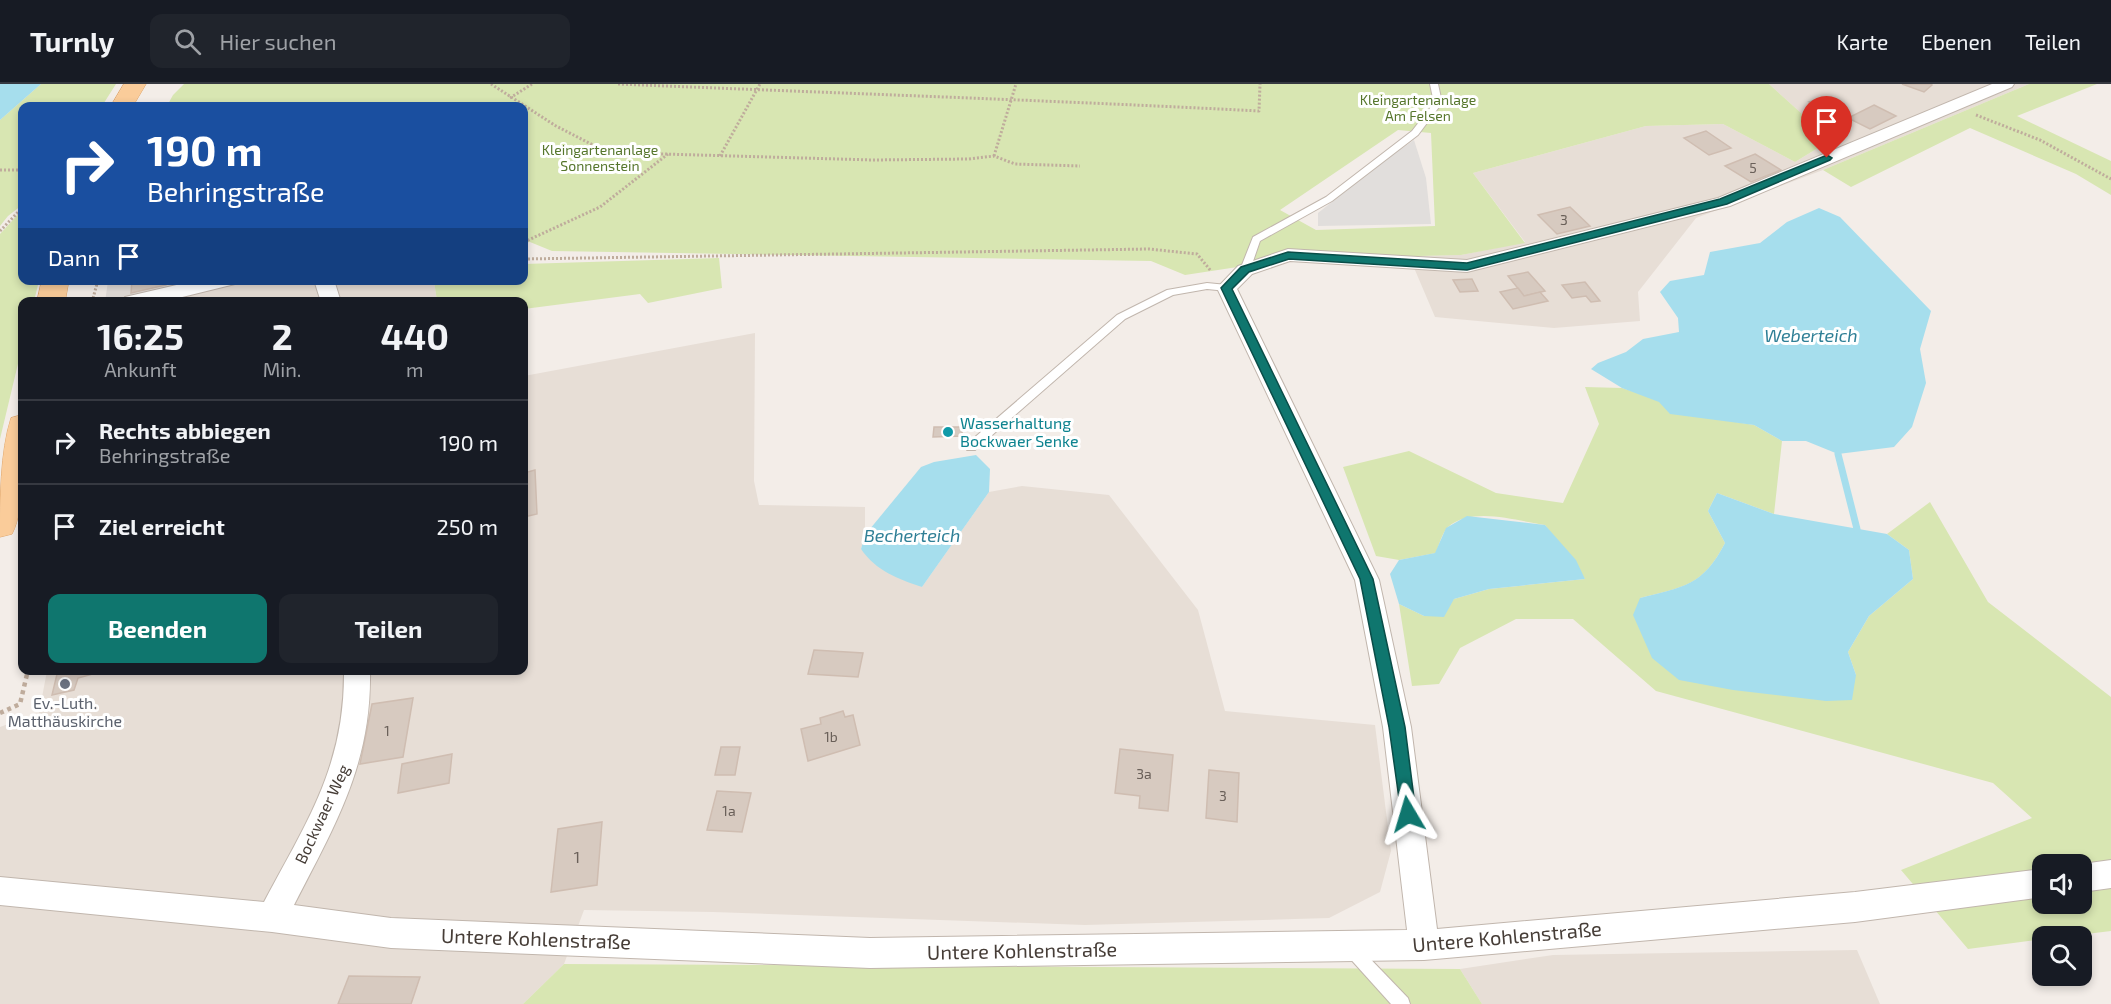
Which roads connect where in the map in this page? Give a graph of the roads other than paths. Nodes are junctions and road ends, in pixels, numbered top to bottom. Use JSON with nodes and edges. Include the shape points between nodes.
{"nodes":[{"id":1,"x":135,"y":84,"type":"edge"},
{"id":2,"x":1434,"y":84,"type":"edge"},
{"id":3,"x":2006,"y":84,"type":"edge"},
{"id":4,"x":124,"y":102,"type":"edge"},
{"id":5,"x":1245,"y":270,"type":"junction"},
{"id":6,"x":206,"y":285,"type":"edge"},
{"id":7,"x":1227,"y":288,"type":"junction"},
{"id":8,"x":154,"y":297,"type":"edge"},
{"id":9,"x":18,"y":444,"type":"edge"},
{"id":10,"x":971,"y":447,"type":"dead end"},
{"id":11,"x":0,"y":525,"type":"edge"},
{"id":12,"x":357,"y":675,"type":"edge"},
{"id":13,"x":2111,"y":874,"type":"edge"},
{"id":14,"x":2092,"y":877,"type":"edge"},
{"id":15,"x":2032,"y":884,"type":"edge"},
{"id":16,"x":0,"y":891,"type":"edge"},
{"id":17,"x":272,"y":918,"type":"junction"},
{"id":18,"x":1424,"y":945,"type":"junction"},
{"id":19,"x":1348,"y":946,"type":"junction"},
{"id":20,"x":1402,"y":1004,"type":"edge"}],
"edges":[{"from":1,"to":4,"type":"main road"},
{"from":2,"to":5,"type":"lane","via":[[1438,103],[1415,133],[1329,199],[1256,239]]},
{"from":3,"to":5,"type":"street","via":[[1724,202],[1467,266],[1288,255]]},
{"from":5,"to":7,"type":"street"},
{"from":6,"to":8,"type":"street"},
{"from":7,"to":10,"type":"lane","via":[[1207,286],[1171,292],[1121,317]]},
{"from":7,"to":18,"type":"street","via":[[1366,579],[1397,727]]},
{"from":9,"to":11,"type":"main road"},
{"from":12,"to":17,"type":"street","name":"Bockwaer Weg","via":[[358,717],[348,763]]},
{"from":13,"to":14,"type":"street"},
{"from":15,"to":18,"type":"street","name":"Untere Kohlenstraße","via":[[1855,907]]},
{"from":16,"to":17,"type":"street","name":"Untere Kohlenstraße"},
{"from":17,"to":19,"type":"street","name":"Untere Kohlenstraße","via":[[391,933],[870,953]]},
{"from":18,"to":19,"type":"street","name":"Untere Kohlenstraße"},
{"from":19,"to":20,"type":"lane"}]}
